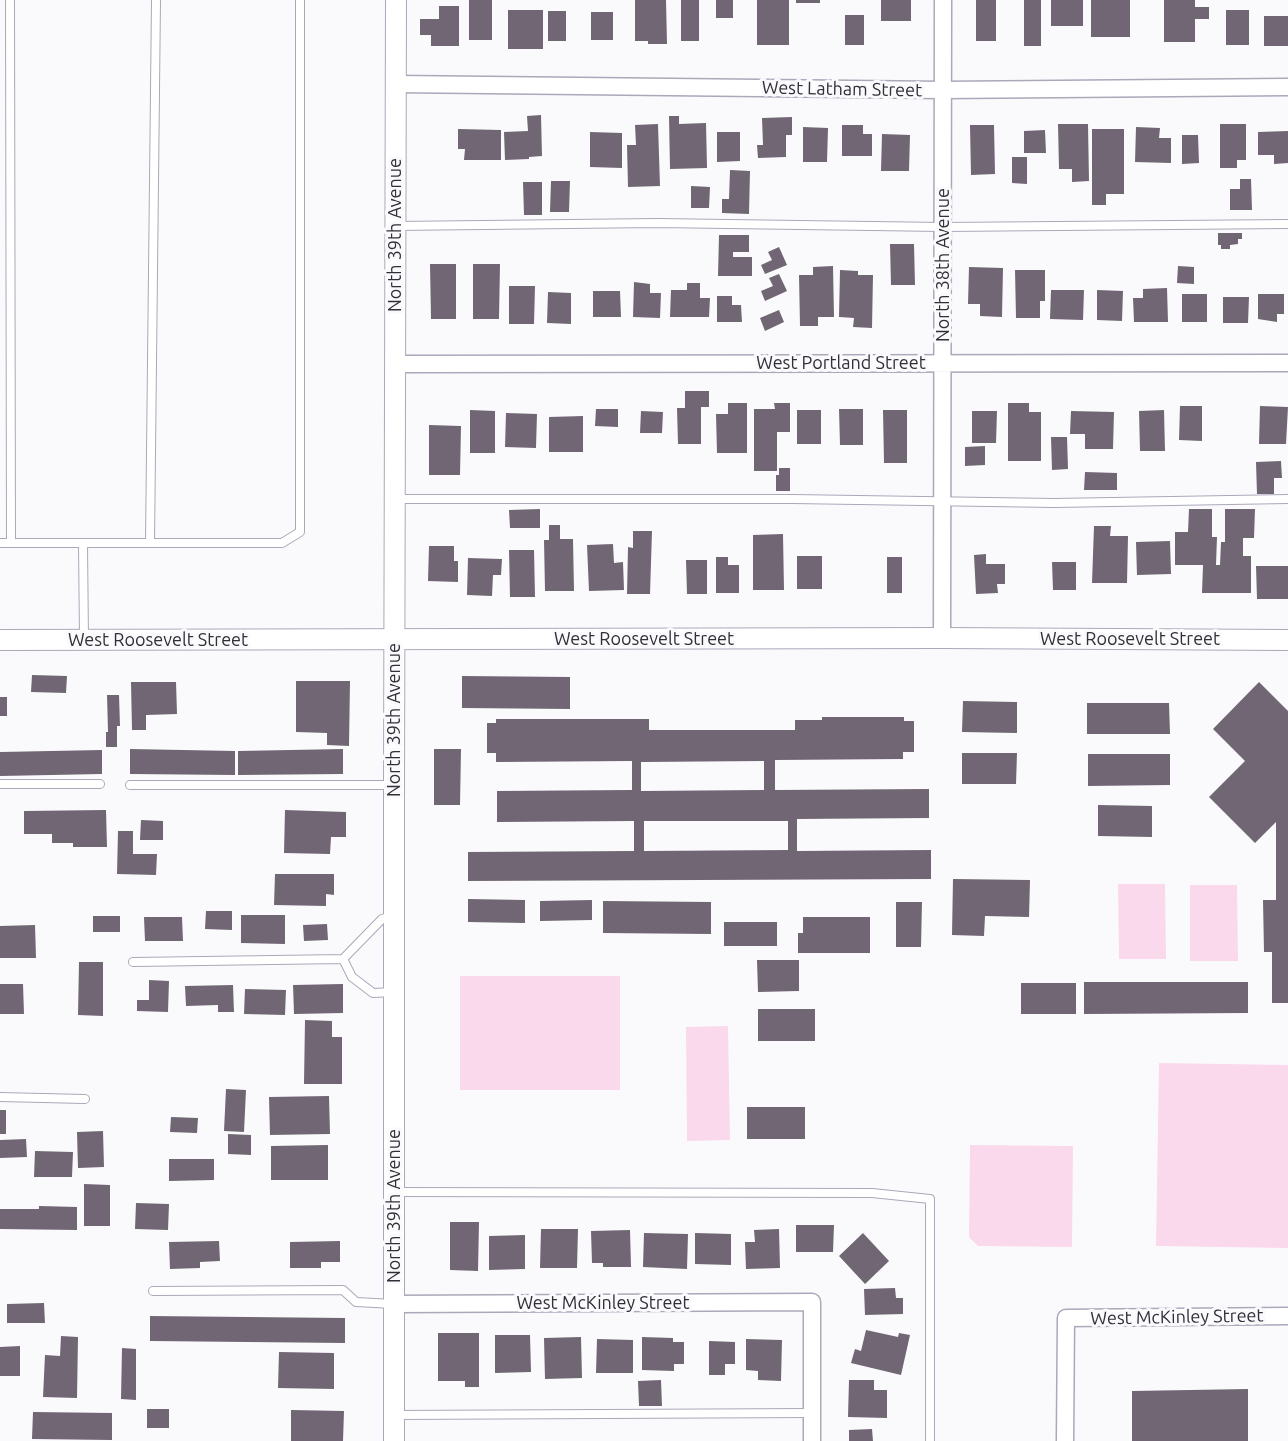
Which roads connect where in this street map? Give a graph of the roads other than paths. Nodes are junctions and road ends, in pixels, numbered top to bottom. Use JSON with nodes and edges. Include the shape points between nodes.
{"nodes":[{"id":1,"x":10,"y":0,"type":"edge"},
{"id":2,"x":156,"y":0,"type":"edge"},
{"id":3,"x":300,"y":0,"type":"edge"},
{"id":4,"x":396,"y":0,"type":"edge"},
{"id":5,"x":943,"y":0,"type":"edge"},
{"id":6,"x":396,"y":84,"type":"junction"},
{"id":7,"x":1288,"y":87,"type":"edge"},
{"id":8,"x":943,"y":90,"type":"junction"},
{"id":9,"x":1288,"y":225,"type":"edge"},
{"id":10,"x":395,"y":226,"type":"junction"},
{"id":11,"x":943,"y":227,"type":"junction"},
{"id":12,"x":943,"y":363,"type":"junction"},
{"id":13,"x":1288,"y":363,"type":"edge"},
{"id":14,"x":395,"y":364,"type":"junction"},
{"id":15,"x":394,"y":499,"type":"junction"},
{"id":16,"x":1288,"y":499,"type":"edge"},
{"id":17,"x":942,"y":500,"type":"junction"},
{"id":18,"x":0,"y":543,"type":"edge"},
{"id":19,"x":11,"y":543,"type":"junction"},
{"id":20,"x":83,"y":543,"type":"junction"},
{"id":21,"x":150,"y":543,"type":"junction"},
{"id":22,"x":942,"y":638,"type":"junction"},
{"id":23,"x":0,"y":640,"type":"edge"},
{"id":24,"x":84,"y":640,"type":"junction"},
{"id":25,"x":394,"y":640,"type":"junction"},
{"id":26,"x":1288,"y":640,"type":"edge"},
{"id":27,"x":0,"y":784,"type":"edge"},
{"id":28,"x":100,"y":784,"type":"dead end"},
{"id":29,"x":130,"y":785,"type":"dead end"},
{"id":30,"x":394,"y":785,"type":"junction"},
{"id":31,"x":394,"y":916,"type":"junction"},
{"id":32,"x":343,"y":959,"type":"junction"},
{"id":33,"x":133,"y":962,"type":"dead end"},
{"id":34,"x":394,"y":992,"type":"junction"},
{"id":35,"x":0,"y":1097,"type":"edge"},
{"id":36,"x":85,"y":1099,"type":"dead end"},
{"id":37,"x":394,"y":1192,"type":"junction"},
{"id":38,"x":153,"y":1291,"type":"dead end"},
{"id":39,"x":394,"y":1304,"type":"junction"},
{"id":40,"x":1288,"y":1316,"type":"edge"},
{"id":41,"x":812,"y":1413,"type":"junction"},
{"id":42,"x":394,"y":1415,"type":"junction"},
{"id":43,"x":394,"y":1441,"type":"edge"},
{"id":44,"x":812,"y":1441,"type":"edge"},
{"id":45,"x":930,"y":1441,"type":"edge"},
{"id":46,"x":1065,"y":1441,"type":"edge"}],
"edges":[{"from":1,"to":19,"type":"lane"},
{"from":2,"to":21,"type":"lane"},
{"from":3,"to":21,"type":"lane","via":[[300,532],[282,543]]},
{"from":4,"to":6,"type":"street","name":"North 39th Avenue"},
{"from":5,"to":8,"type":"street","name":"North 38th Avenue"},
{"from":6,"to":8,"type":"street","name":"West Latham Street"},
{"from":6,"to":10,"type":"street","name":"North 39th Avenue"},
{"from":7,"to":8,"type":"street","name":"West Latham Street"},
{"from":8,"to":11,"type":"street","name":"North 38th Avenue"},
{"from":9,"to":11,"type":"lane"},
{"from":10,"to":11,"type":"lane","via":[[657,223]]},
{"from":10,"to":14,"type":"street","name":"North 39th Avenue"},
{"from":11,"to":12,"type":"street","name":"North 38th Avenue"},
{"from":12,"to":13,"type":"street","name":"West Portland Street"},
{"from":12,"to":14,"type":"street","name":"West Portland Street"},
{"from":12,"to":17,"type":"street","name":"North 38th Avenue"},
{"from":14,"to":15,"type":"street","name":"North 39th Avenue"},
{"from":15,"to":17,"type":"lane"},
{"from":15,"to":25,"type":"street","name":"North 39th Avenue"},
{"from":16,"to":17,"type":"lane"},
{"from":17,"to":22,"type":"street","name":"North 38th Avenue"},
{"from":18,"to":19,"type":"lane"},
{"from":19,"to":20,"type":"lane"},
{"from":20,"to":21,"type":"lane"},
{"from":20,"to":24,"type":"lane"},
{"from":22,"to":25,"type":"street","name":"West Roosevelt Street"},
{"from":22,"to":26,"type":"street","name":"West Roosevelt Street"},
{"from":23,"to":24,"type":"street","name":"West Roosevelt Street"},
{"from":24,"to":25,"type":"street","name":"West Roosevelt Street"},
{"from":25,"to":30,"type":"street","name":"North 39th Avenue"},
{"from":27,"to":28,"type":"lane"},
{"from":29,"to":30,"type":"lane"},
{"from":30,"to":31,"type":"street","name":"North 39th Avenue"},
{"from":31,"to":32,"type":"lane","via":[[381,919]]},
{"from":31,"to":34,"type":"street","name":"North 39th Avenue"},
{"from":32,"to":33,"type":"lane"},
{"from":32,"to":34,"type":"lane","via":[[352,977],[373,993]]},
{"from":34,"to":37,"type":"street","name":"North 39th Avenue"},
{"from":35,"to":36,"type":"lane"},
{"from":37,"to":39,"type":"street","name":"North 39th Avenue"},
{"from":37,"to":45,"type":"lane","via":[[872,1193],[930,1199]]},
{"from":38,"to":39,"type":"lane","via":[[343,1290],[356,1302]]},
{"from":39,"to":41,"type":"street","name":"West McKinley Street","via":[[812,1302]]},
{"from":39,"to":42,"type":"street","name":"North 39th Avenue"},
{"from":40,"to":46,"type":"street","name":"West McKinley Street","via":[[1066,1318]]},
{"from":41,"to":42,"type":"lane"},
{"from":41,"to":44,"type":"street"},
{"from":42,"to":43,"type":"street","name":"North 39th Avenue"}]}
